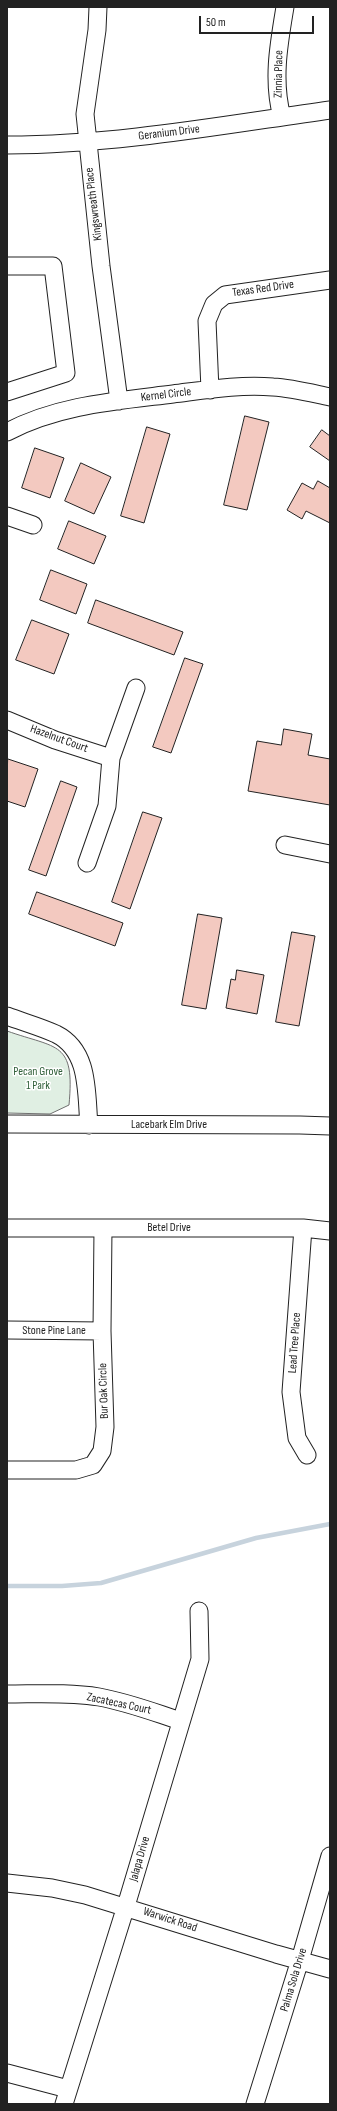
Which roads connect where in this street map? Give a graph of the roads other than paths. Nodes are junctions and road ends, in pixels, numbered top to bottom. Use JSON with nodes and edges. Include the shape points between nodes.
{"nodes":[{"id":1,"x":98,"y":7,"type":"edge"},
{"id":2,"x":285,"y":7,"type":"edge"},
{"id":3,"x":330,"y":110,"type":"edge"},
{"id":4,"x":282,"y":117,"type":"junction"},
{"id":5,"x":88,"y":140,"type":"junction"},
{"id":6,"x":7,"y":145,"type":"edge"},
{"id":7,"x":7,"y":266,"type":"edge"},
{"id":8,"x":330,"y":280,"type":"edge"},
{"id":9,"x":210,"y":390,"type":"junction"},
{"id":10,"x":7,"y":392,"type":"edge"},
{"id":11,"x":330,"y":397,"type":"edge"},
{"id":12,"x":119,"y":401,"type":"junction"},
{"id":13,"x":7,"y":432,"type":"edge"},
{"id":14,"x":7,"y":516,"type":"edge"},
{"id":15,"x":33,"y":525,"type":"dead end"},
{"id":16,"x":136,"y":688,"type":"dead end"},
{"id":17,"x":7,"y":720,"type":"edge"},
{"id":18,"x":111,"y":758,"type":"junction"},
{"id":19,"x":285,"y":845,"type":"dead end"},
{"id":20,"x":330,"y":854,"type":"edge"},
{"id":21,"x":86,"y":863,"type":"dead end"},
{"id":22,"x":7,"y":1016,"type":"edge"},
{"id":23,"x":7,"y":1124,"type":"edge"},
{"id":24,"x":89,"y":1125,"type":"junction"},
{"id":25,"x":330,"y":1126,"type":"edge"},
{"id":26,"x":7,"y":1228,"type":"edge"},
{"id":27,"x":103,"y":1228,"type":"junction"},
{"id":28,"x":303,"y":1228,"type":"junction"},
{"id":29,"x":330,"y":1231,"type":"edge"},
{"id":30,"x":7,"y":1330,"type":"edge"},
{"id":31,"x":102,"y":1331,"type":"junction"},
{"id":32,"x":307,"y":1455,"type":"dead end"},
{"id":33,"x":7,"y":1470,"type":"edge"},
{"id":34,"x":200,"y":1611,"type":"dead end"},
{"id":35,"x":7,"y":1694,"type":"edge"},
{"id":36,"x":181,"y":1721,"type":"junction"},
{"id":37,"x":330,"y":1856,"type":"edge"},
{"id":38,"x":7,"y":1883,"type":"edge"},
{"id":39,"x":126,"y":1906,"type":"junction"},
{"id":40,"x":300,"y":1960,"type":"junction"},
{"id":41,"x":330,"y":1968,"type":"edge"},
{"id":42,"x":7,"y":2072,"type":"edge"},
{"id":43,"x":66,"y":2097,"type":"edge"},
{"id":44,"x":255,"y":2104,"type":"edge"}],
"edges":[{"from":1,"to":5,"type":"street","name":"Kingswreath Place","via":[[85,114]]},
{"from":2,"to":4,"type":"street","name":"Zinnia Place","via":[[277,58],[277,84]]},
{"from":3,"to":4,"type":"street","name":"Geranium Drive"},
{"from":4,"to":5,"type":"street","name":"Geranium Drive","via":[[127,138]]},
{"from":5,"to":6,"type":"street","name":"Geranium Drive","via":[[43,145]]},
{"from":5,"to":12,"type":"street","name":"Kingswreath Place"},
{"from":7,"to":10,"type":"street","via":[[53,266],[66,373]]},
{"from":8,"to":9,"type":"street","name":"Texas Red Drive","via":[[225,294],[214,304],[207,321]]},
{"from":9,"to":11,"type":"street","name":"Kernel Circle","via":[[271,386]]},
{"from":9,"to":12,"type":"street","name":"Kernel Circle"},
{"from":12,"to":13,"type":"street","name":"Kernel Circle","via":[[62,409]]},
{"from":14,"to":15,"type":"street"},
{"from":16,"to":18,"type":"street"},
{"from":17,"to":18,"type":"street","name":"Hazelnut Court","via":[[55,740]]},
{"from":18,"to":21,"type":"street","via":[[107,806]]},
{"from":19,"to":20,"type":"street"},
{"from":22,"to":24,"type":"street","via":[[57,1034],[79,1055],[84,1069]]},
{"from":23,"to":24,"type":"street","name":"Lacebark Elm Drive"},
{"from":24,"to":25,"type":"street","name":"Lacebark Elm Drive"},
{"from":26,"to":27,"type":"street","name":"Betel Drive"},
{"from":27,"to":28,"type":"street","name":"Betel Drive"},
{"from":27,"to":31,"type":"street","name":"Bur Oak Circle"},
{"from":28,"to":29,"type":"street","name":"Betel Drive"},
{"from":28,"to":32,"type":"street","name":"Lead Tree Place","via":[[291,1392],[297,1438]]},
{"from":30,"to":31,"type":"street","name":"Stone Pine Lane"},
{"from":31,"to":33,"type":"street","name":"Bur Oak Circle","via":[[105,1427],[102,1451],[93,1465],[76,1470]]},
{"from":34,"to":36,"type":"street","name":"Jalapa Drive","via":[[200,1658]]},
{"from":35,"to":36,"type":"street","name":"Zacatecas Court","via":[[98,1697],[148,1709]]},
{"from":36,"to":39,"type":"street","name":"Jalapa Drive"},
{"from":37,"to":40,"type":"street","name":"Palma Sola Drive"},
{"from":38,"to":39,"type":"street","name":"Warwick Road","via":[[52,1888]]},
{"from":39,"to":40,"type":"street","name":"Warwick Road"},
{"from":39,"to":43,"type":"street","name":"Jalapa Drive"},
{"from":40,"to":41,"type":"street","name":"Warwick Road"},
{"from":40,"to":44,"type":"street","name":"Palma Sola Drive"},
{"from":42,"to":43,"type":"street"}]}
